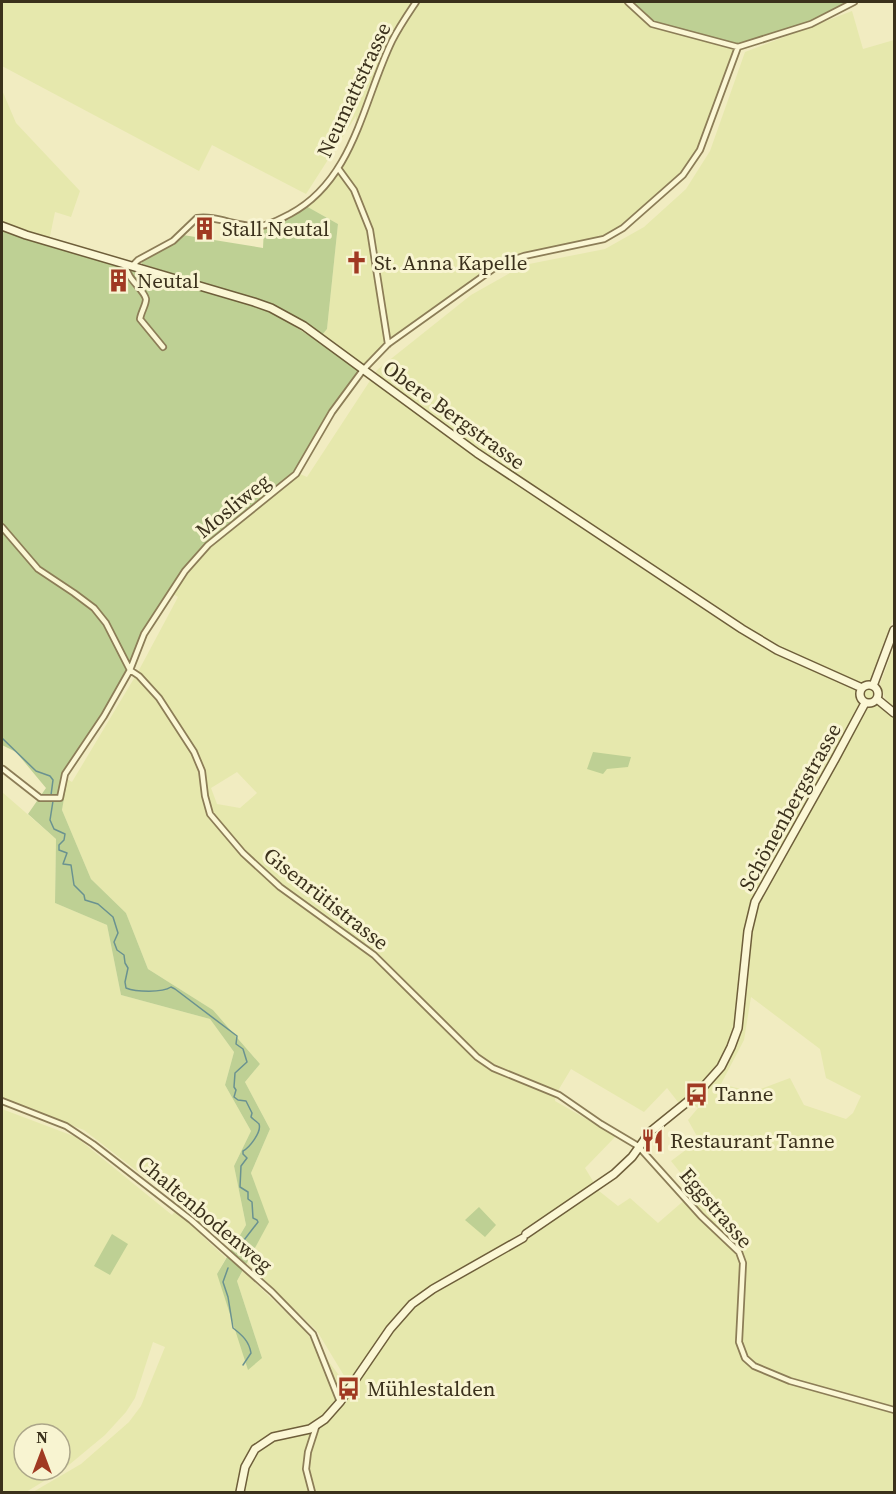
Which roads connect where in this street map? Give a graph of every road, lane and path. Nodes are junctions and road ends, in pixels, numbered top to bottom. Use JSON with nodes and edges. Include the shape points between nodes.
{"nodes":[{"id":1,"x":416,"y":2,"type":"edge"},
{"id":2,"x":628,"y":2,"type":"edge"},
{"id":3,"x":854,"y":2,"type":"edge"},
{"id":4,"x":738,"y":47,"type":"junction"},
{"id":5,"x":338,"y":168,"type":"junction"},
{"id":6,"x":2,"y":226,"type":"edge"},
{"id":7,"x":129,"y":265,"type":"junction"},
{"id":8,"x":388,"y":344,"type":"junction"},
{"id":9,"x":163,"y":347,"type":"dead end"},
{"id":10,"x":363,"y":370,"type":"junction"},
{"id":11,"x":2,"y":527,"type":"edge"},
{"id":12,"x":894,"y":630,"type":"edge"},
{"id":13,"x":130,"y":670,"type":"junction"},
{"id":14,"x":873,"y":686,"type":"junction"},
{"id":15,"x":862,"y":688,"type":"junction"},
{"id":16,"x":877,"y":699,"type":"junction"},
{"id":17,"x":865,"y":703,"type":"junction"},
{"id":18,"x":894,"y":713,"type":"edge"},
{"id":19,"x":3,"y":769,"type":"dead end"},
{"id":20,"x":2,"y":1101,"type":"edge"},
{"id":21,"x":638,"y":1146,"type":"junction"},
{"id":22,"x":340,"y":1402,"type":"junction"},
{"id":23,"x":894,"y":1410,"type":"edge"},
{"id":24,"x":316,"y":1427,"type":"junction"},
{"id":25,"x":240,"y":1492,"type":"edge"},
{"id":26,"x":312,"y":1492,"type":"edge"}],
"edges":[{"from":1,"to":5,"type":"street","name":"Neumattstrasse","via":[[392,40]]},
{"from":2,"to":4,"type":"street","via":[[652,24]]},
{"from":3,"to":4,"type":"street","via":[[811,24]]},
{"from":4,"to":8,"type":"street","name":"Mosliweg","via":[[693,163],[641,214],[604,239],[500,264]]},
{"from":5,"to":7,"type":"street","name":"Neumattstrasse","via":[[315,198],[274,223],[240,225],[197,218],[173,241]]},
{"from":5,"to":8,"type":"street","via":[[354,189],[370,230]]},
{"from":6,"to":7,"type":"street","name":"Obere Bergstrasse"},
{"from":7,"to":9,"type":"street","via":[[132,280],[146,300],[140,319]]},
{"from":7,"to":10,"type":"street","name":"Obere Bergstrasse","via":[[271,308],[304,326]]},
{"from":8,"to":10,"type":"street","name":"Mosliweg"},
{"from":10,"to":13,"type":"street","name":"Mosliweg","via":[[332,412],[296,474],[208,545],[185,571],[144,634]]},
{"from":10,"to":15,"type":"street","name":"Obere Bergstrasse","via":[[502,470],[742,629],[777,650]]},
{"from":11,"to":13,"type":"street","name":"Gisenrütistrasse","via":[[38,569],[94,608]]},
{"from":12,"to":14,"type":"street"},
{"from":13,"to":19,"type":"street","name":"Mosliweg","via":[[65,774],[60,798],[40,798]]},
{"from":13,"to":21,"type":"street","name":"Gisenrütistrasse","via":[[159,698],[194,752],[210,814],[243,854],[280,887],[374,955],[477,1057],[493,1068],[559,1095]]},
{"from":14,"to":15,"type":"street"},
{"from":14,"to":16,"type":"street","via":[[878,691]]},
{"from":15,"to":17,"type":"street","via":[[860,696]]},
{"from":16,"to":17,"type":"street","via":[[872,704]]},
{"from":16,"to":18,"type":"street"},
{"from":17,"to":21,"type":"street","name":"Schönenbergstrasse","via":[[755,902],[736,1036],[721,1067]]},
{"from":20,"to":22,"type":"street","name":"Chaltenbodenweg","via":[[66,1126],[93,1144],[191,1220],[272,1292],[313,1334]]},
{"from":21,"to":22,"type":"street","name":"Schönenbergstrasse","via":[[614,1174],[524,1236],[412,1304]]},
{"from":21,"to":23,"type":"street","name":"Eggstrasse","via":[[739,1252],[743,1263],[739,1342],[745,1358],[754,1366],[790,1381]]},
{"from":22,"to":24,"type":"street","name":"Schönenbergstrasse"},
{"from":24,"to":25,"type":"street","via":[[260,1444],[248,1461]]},
{"from":24,"to":26,"type":"street","via":[[306,1469]]}]}
